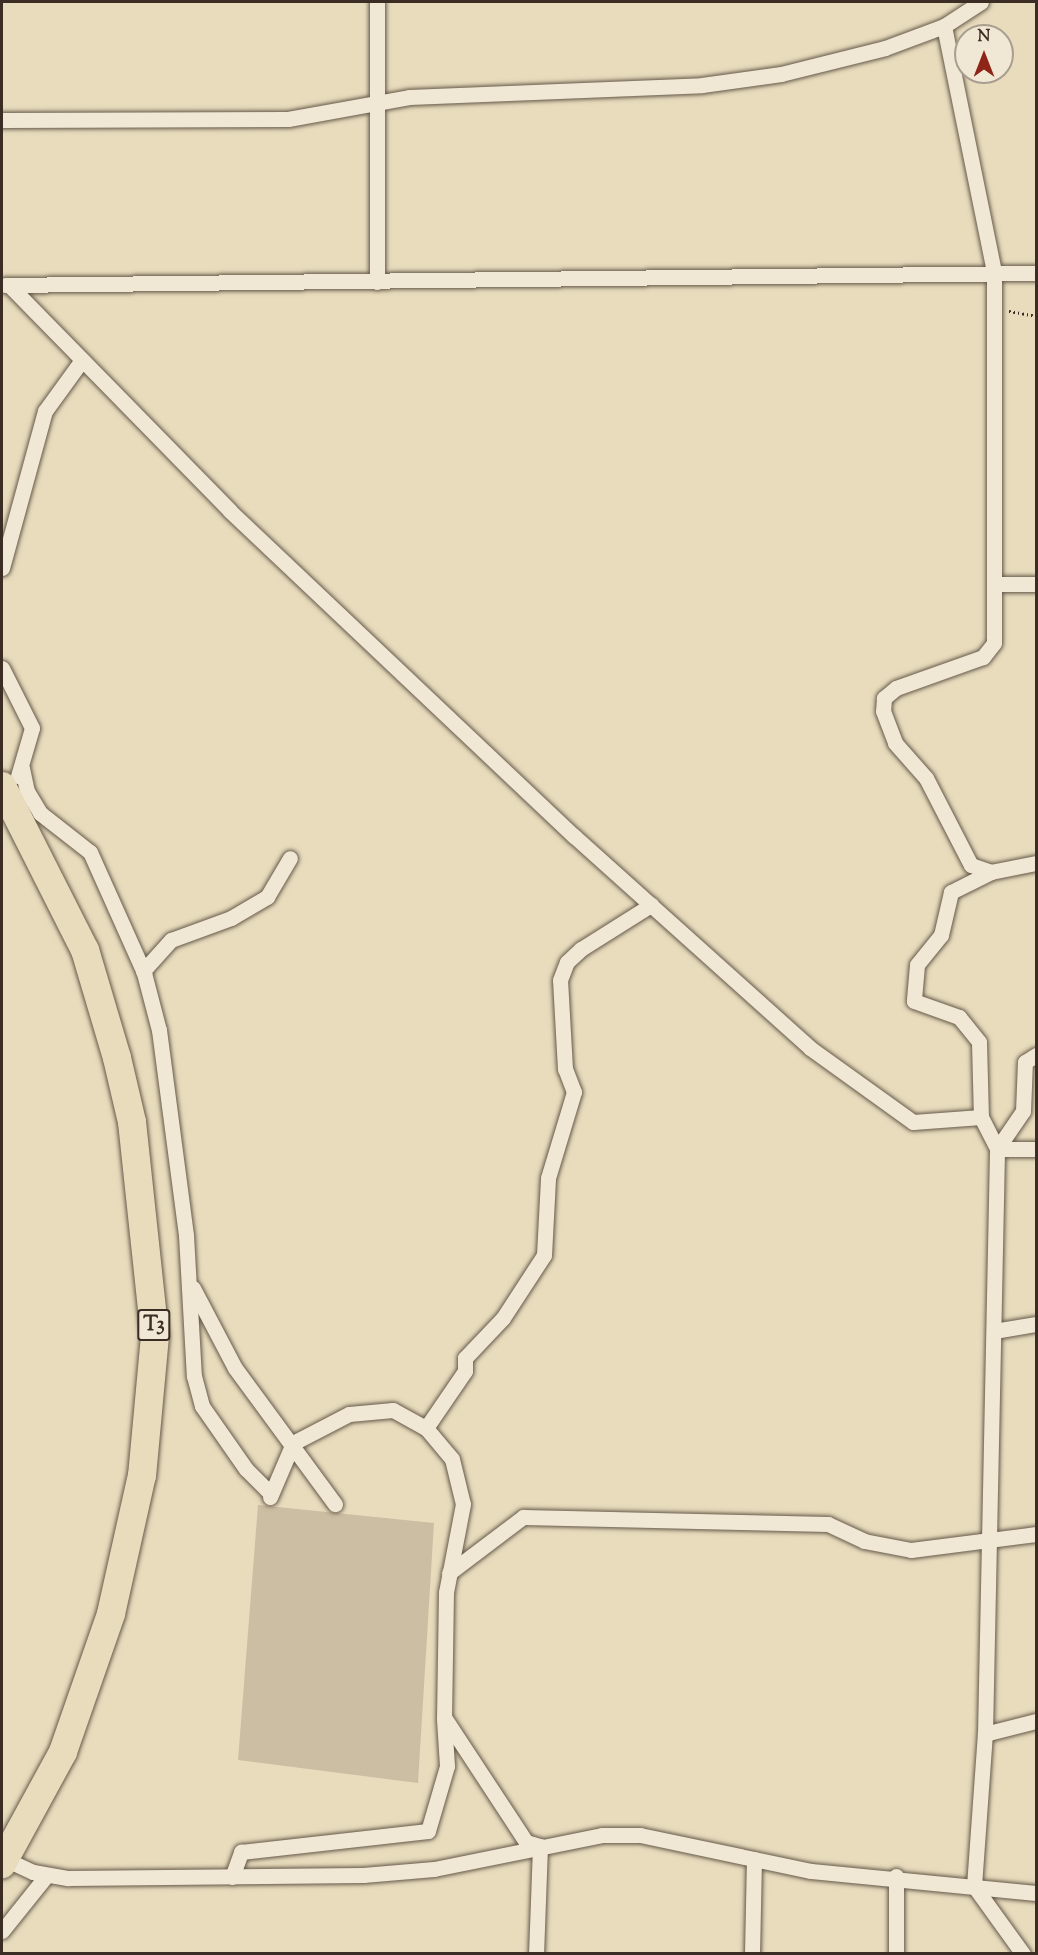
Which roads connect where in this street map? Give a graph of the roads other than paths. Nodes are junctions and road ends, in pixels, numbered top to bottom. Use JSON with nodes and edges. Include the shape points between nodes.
{"nodes":[{"id":1,"x":377,"y":2,"type":"edge"},
{"id":2,"x":981,"y":2,"type":"edge"},
{"id":3,"x":945,"y":26,"type":"junction"},
{"id":4,"x":377,"y":101,"type":"junction"},
{"id":5,"x":2,"y":120,"type":"edge"},
{"id":6,"x":994,"y":272,"type":"junction"},
{"id":7,"x":1036,"y":273,"type":"edge"},
{"id":8,"x":377,"y":282,"type":"junction"},
{"id":9,"x":5,"y":285,"type":"edge"},
{"id":10,"x":82,"y":360,"type":"junction"},
{"id":11,"x":2,"y":568,"type":"edge"},
{"id":12,"x":996,"y":584,"type":"junction"},
{"id":13,"x":1036,"y":584,"type":"edge"},
{"id":14,"x":2,"y":668,"type":"edge"},
{"id":15,"x":10,"y":783,"type":"edge"},
{"id":16,"x":290,"y":858,"type":"dead end"},
{"id":17,"x":1036,"y":863,"type":"edge"},
{"id":18,"x":991,"y":872,"type":"junction"},
{"id":19,"x":651,"y":905,"type":"junction"},
{"id":20,"x":143,"y":971,"type":"junction"},
{"id":21,"x":1036,"y":1055,"type":"edge"},
{"id":22,"x":981,"y":1117,"type":"junction"},
{"id":23,"x":997,"y":1149,"type":"junction"},
{"id":24,"x":1036,"y":1149,"type":"edge"},
{"id":25,"x":190,"y":1283,"type":"junction"},
{"id":26,"x":1036,"y":1324,"type":"edge"},
{"id":27,"x":994,"y":1331,"type":"junction"},
{"id":28,"x":426,"y":1428,"type":"junction"},
{"id":29,"x":293,"y":1443,"type":"junction"},
{"id":30,"x":335,"y":1504,"type":"dead end"},
{"id":31,"x":1036,"y":1534,"type":"edge"},
{"id":32,"x":991,"y":1544,"type":"junction"},
{"id":33,"x":450,"y":1573,"type":"junction"},
{"id":34,"x":444,"y":1717,"type":"junction"},
{"id":35,"x":1036,"y":1721,"type":"edge"},
{"id":36,"x":985,"y":1734,"type":"junction"},
{"id":37,"x":540,"y":1846,"type":"junction"},
{"id":38,"x":754,"y":1859,"type":"junction"},
{"id":39,"x":3,"y":1862,"type":"edge"},
{"id":40,"x":46,"y":1876,"type":"junction"},
{"id":41,"x":896,"y":1876,"type":"junction"},
{"id":42,"x":232,"y":1877,"type":"junction"},
{"id":43,"x":975,"y":1886,"type":"junction"},
{"id":44,"x":1036,"y":1893,"type":"edge"},
{"id":45,"x":2,"y":1931,"type":"edge"},
{"id":46,"x":536,"y":1953,"type":"edge"},
{"id":47,"x":752,"y":1953,"type":"edge"},
{"id":48,"x":896,"y":1953,"type":"edge"},
{"id":49,"x":1023,"y":1953,"type":"edge"}],
"edges":[{"from":1,"to":4,"type":"street"},
{"from":2,"to":3,"type":"street"},
{"from":3,"to":4,"type":"street","via":[[832,64],[725,82]]},
{"from":3,"to":6,"type":"street"},
{"from":4,"to":5,"type":"street","via":[[288,119]]},
{"from":4,"to":8,"type":"street"},
{"from":6,"to":7,"type":"street"},
{"from":6,"to":8,"type":"street"},
{"from":6,"to":12,"type":"street"},
{"from":8,"to":9,"type":"street"},
{"from":9,"to":10,"type":"street"},
{"from":10,"to":11,"type":"street","via":[[45,411]]},
{"from":10,"to":19,"type":"street","via":[[230,511]]},
{"from":12,"to":13,"type":"street"},
{"from":12,"to":18,"type":"street","via":[[990,651],[956,669],[896,688],[884,698],[883,711],[895,742],[926,778],[971,865]]},
{"from":14,"to":15,"type":"street","via":[[32,728]]},
{"from":15,"to":20,"type":"street","via":[[27,791],[40,813],[90,852]]},
{"from":15,"to":39,"type":"highway","number":"T3","via":[[85,950],[117,1058],[132,1122],[155,1336],[142,1475],[111,1614],[63,1752]]},
{"from":16,"to":20,"type":"street","via":[[267,897],[231,918],[171,940]]},
{"from":17,"to":18,"type":"street"},
{"from":18,"to":22,"type":"street","via":[[951,892],[941,935],[917,964],[914,1001],[959,1017],[979,1042]]},
{"from":19,"to":22,"type":"street","via":[[810,1048],[913,1122]]},
{"from":19,"to":28,"type":"street","via":[[567,962],[558,990],[566,1014],[565,1069],[574,1092],[548,1178],[548,1245],[503,1318],[465,1358],[465,1371]]},
{"from":20,"to":25,"type":"street","via":[[159,1030]]},
{"from":21,"to":23,"type":"street","via":[[1025,1062],[1023,1111]]},
{"from":22,"to":23,"type":"street"},
{"from":23,"to":24,"type":"street"},
{"from":23,"to":27,"type":"street"},
{"from":25,"to":29,"type":"street","via":[[235,1368]]},
{"from":25,"to":29,"type":"street","via":[[194,1376],[202,1406],[246,1469],[271,1496]]},
{"from":26,"to":27,"type":"street"},
{"from":27,"to":32,"type":"street"},
{"from":28,"to":29,"type":"street","via":[[393,1410],[349,1414]]},
{"from":28,"to":33,"type":"street","via":[[452,1459],[463,1504]]},
{"from":29,"to":30,"type":"street"},
{"from":31,"to":32,"type":"street"},
{"from":32,"to":33,"type":"street","via":[[911,1550],[864,1541],[828,1524],[523,1517]]},
{"from":32,"to":36,"type":"street"},
{"from":33,"to":34,"type":"street"},
{"from":34,"to":37,"type":"street","via":[[526,1842]]},
{"from":34,"to":42,"type":"street","via":[[447,1766],[428,1831],[241,1852]]},
{"from":35,"to":36,"type":"street"},
{"from":36,"to":43,"type":"street"},
{"from":37,"to":38,"type":"street","via":[[602,1835],[640,1835]]},
{"from":37,"to":42,"type":"street","via":[[434,1869]]},
{"from":37,"to":46,"type":"street"},
{"from":38,"to":41,"type":"street","via":[[811,1871]]},
{"from":38,"to":47,"type":"street"},
{"from":39,"to":40,"type":"street"},
{"from":40,"to":42,"type":"street"},
{"from":40,"to":45,"type":"street"},
{"from":41,"to":43,"type":"street"},
{"from":41,"to":48,"type":"street"},
{"from":43,"to":44,"type":"street"},
{"from":43,"to":49,"type":"street"}]}
